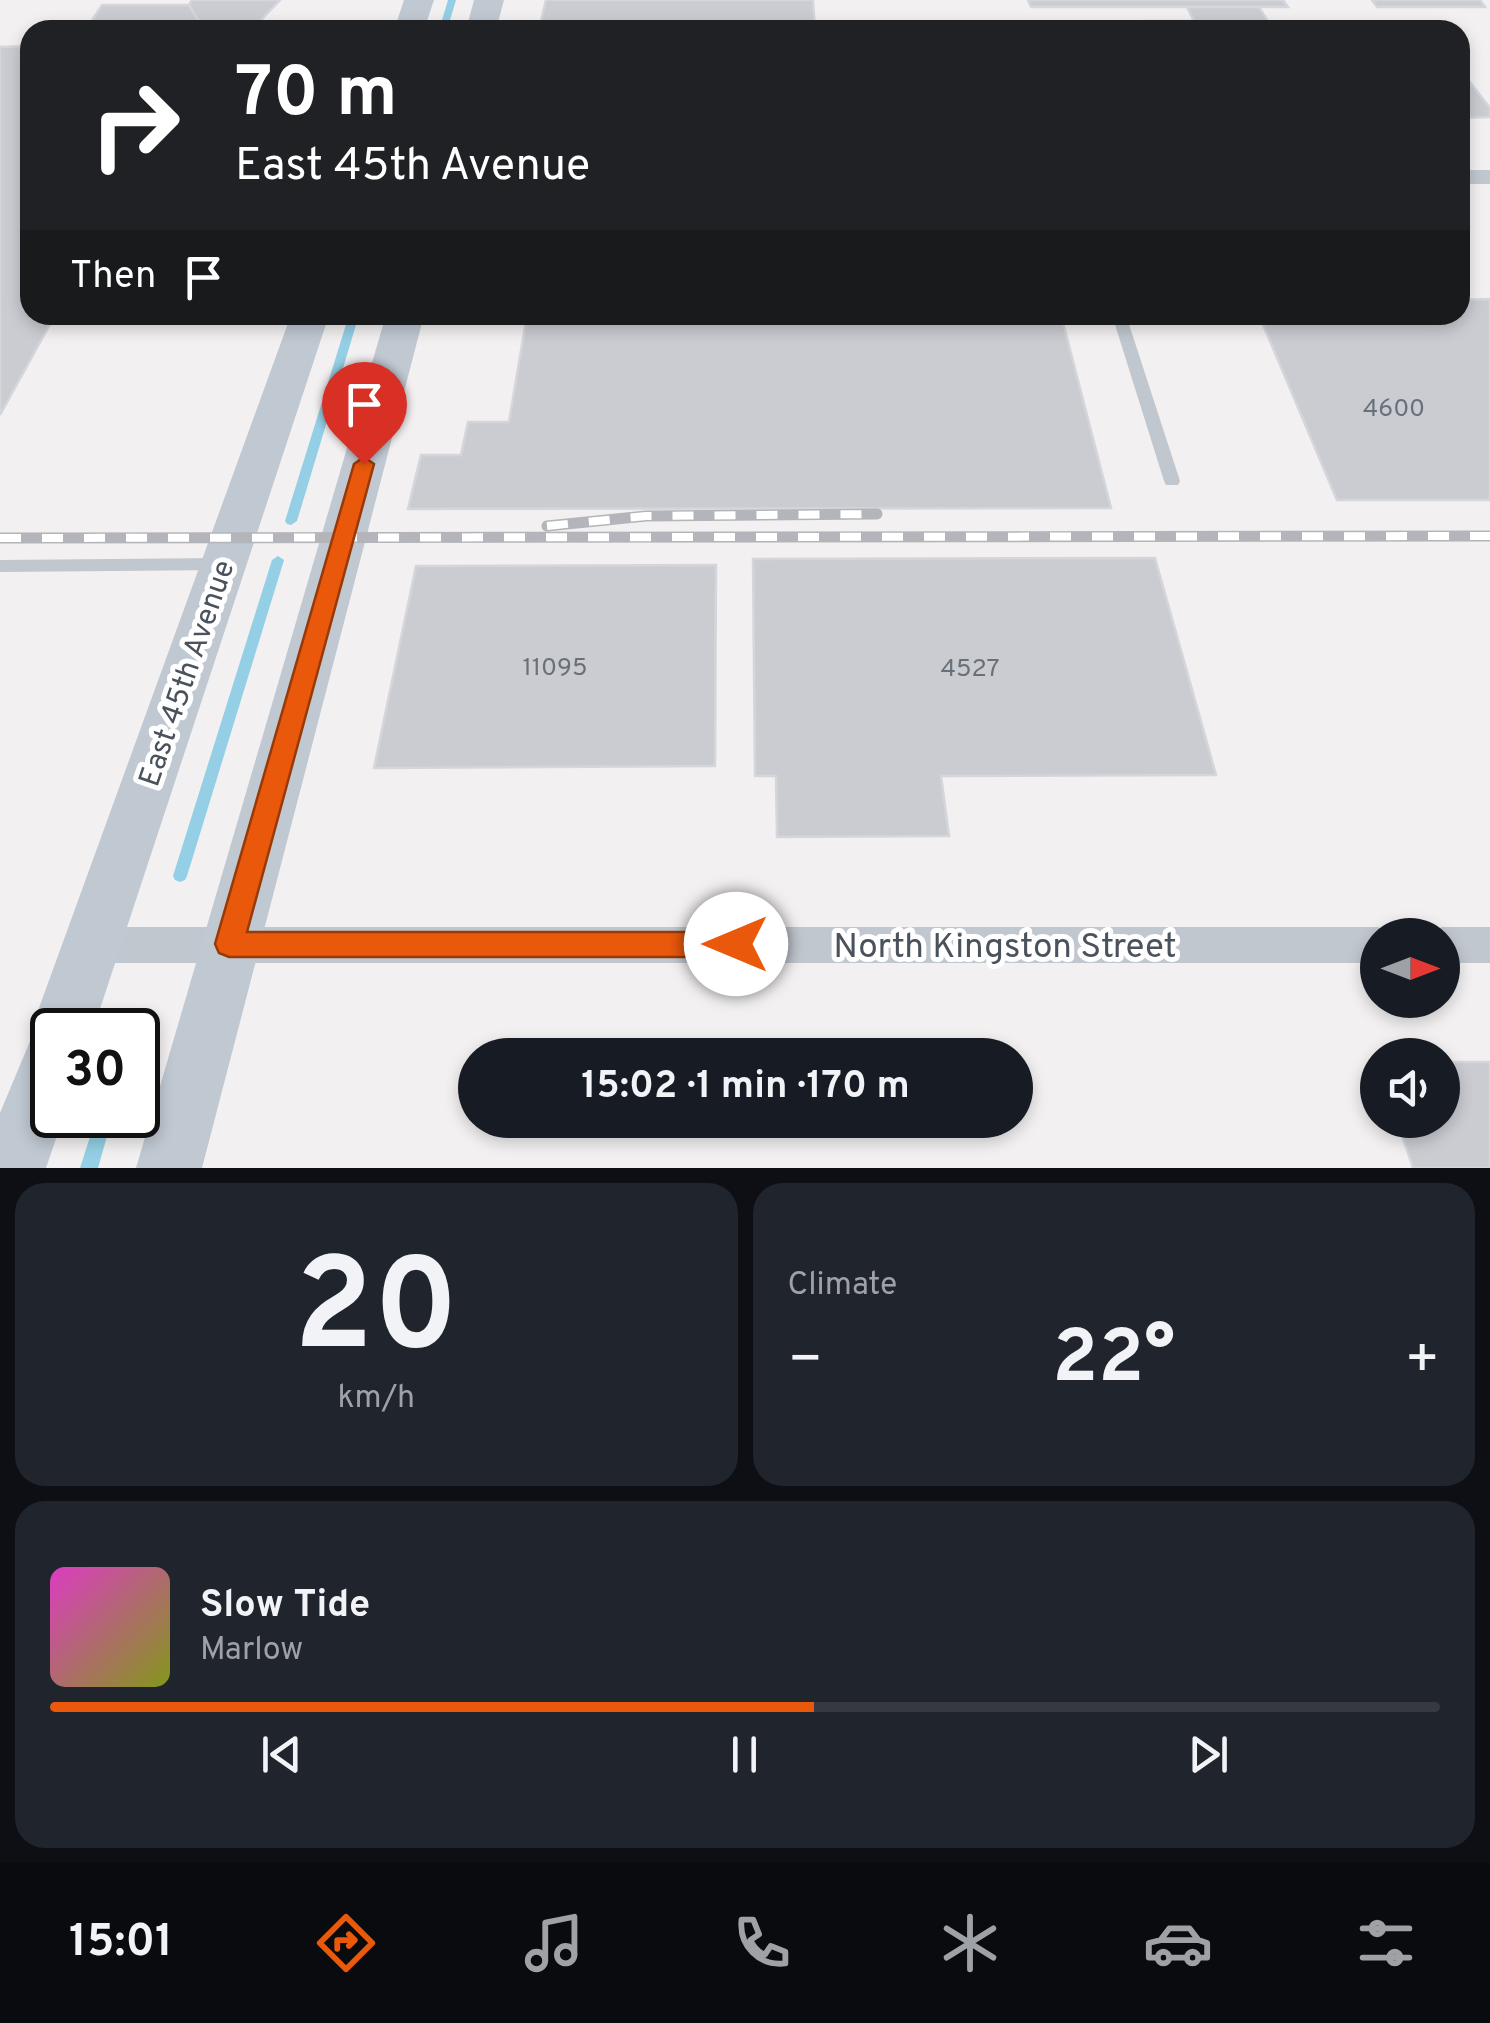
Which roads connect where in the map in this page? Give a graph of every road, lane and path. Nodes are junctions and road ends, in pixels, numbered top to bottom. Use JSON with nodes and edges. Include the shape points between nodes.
{"nodes":[{"id":1,"x":307,"y":325,"type":"edge"},
{"id":2,"x":402,"y":325,"type":"edge"},
{"id":3,"x":1122,"y":325,"type":"edge"},
{"id":4,"x":1172,"y":481,"type":"dead end"},
{"id":5,"x":224,"y":564,"type":"junction"},
{"id":6,"x":0,"y":566,"type":"edge"},
{"id":7,"x":92,"y":944,"type":"junction"},
{"id":8,"x":229,"y":944,"type":"junction"},
{"id":9,"x":1360,"y":944,"type":"edge"},
{"id":10,"x":1460,"y":944,"type":"edge"},
{"id":11,"x":1490,"y":944,"type":"edge"},
{"id":12,"x":70,"y":1008,"type":"edge"},
{"id":13,"x":30,"y":1119,"type":"edge"},
{"id":14,"x":13,"y":1168,"type":"edge"},
{"id":15,"x":169,"y":1168,"type":"edge"}],
"edges":[{"from":1,"to":5,"type":"street","name":"East 45th Avenue"},
{"from":2,"to":8,"type":"street"},
{"from":3,"to":4,"type":"lane"},
{"from":5,"to":6,"type":"lane"},
{"from":5,"to":7,"type":"street","name":"East 45th Avenue"},
{"from":7,"to":8,"type":"street","name":"North Kingston Street"},
{"from":7,"to":12,"type":"street","name":"East 45th Avenue"},
{"from":8,"to":9,"type":"street","name":"North Kingston Street"},
{"from":8,"to":15,"type":"street"},
{"from":10,"to":11,"type":"street"},
{"from":13,"to":14,"type":"street"}]}
